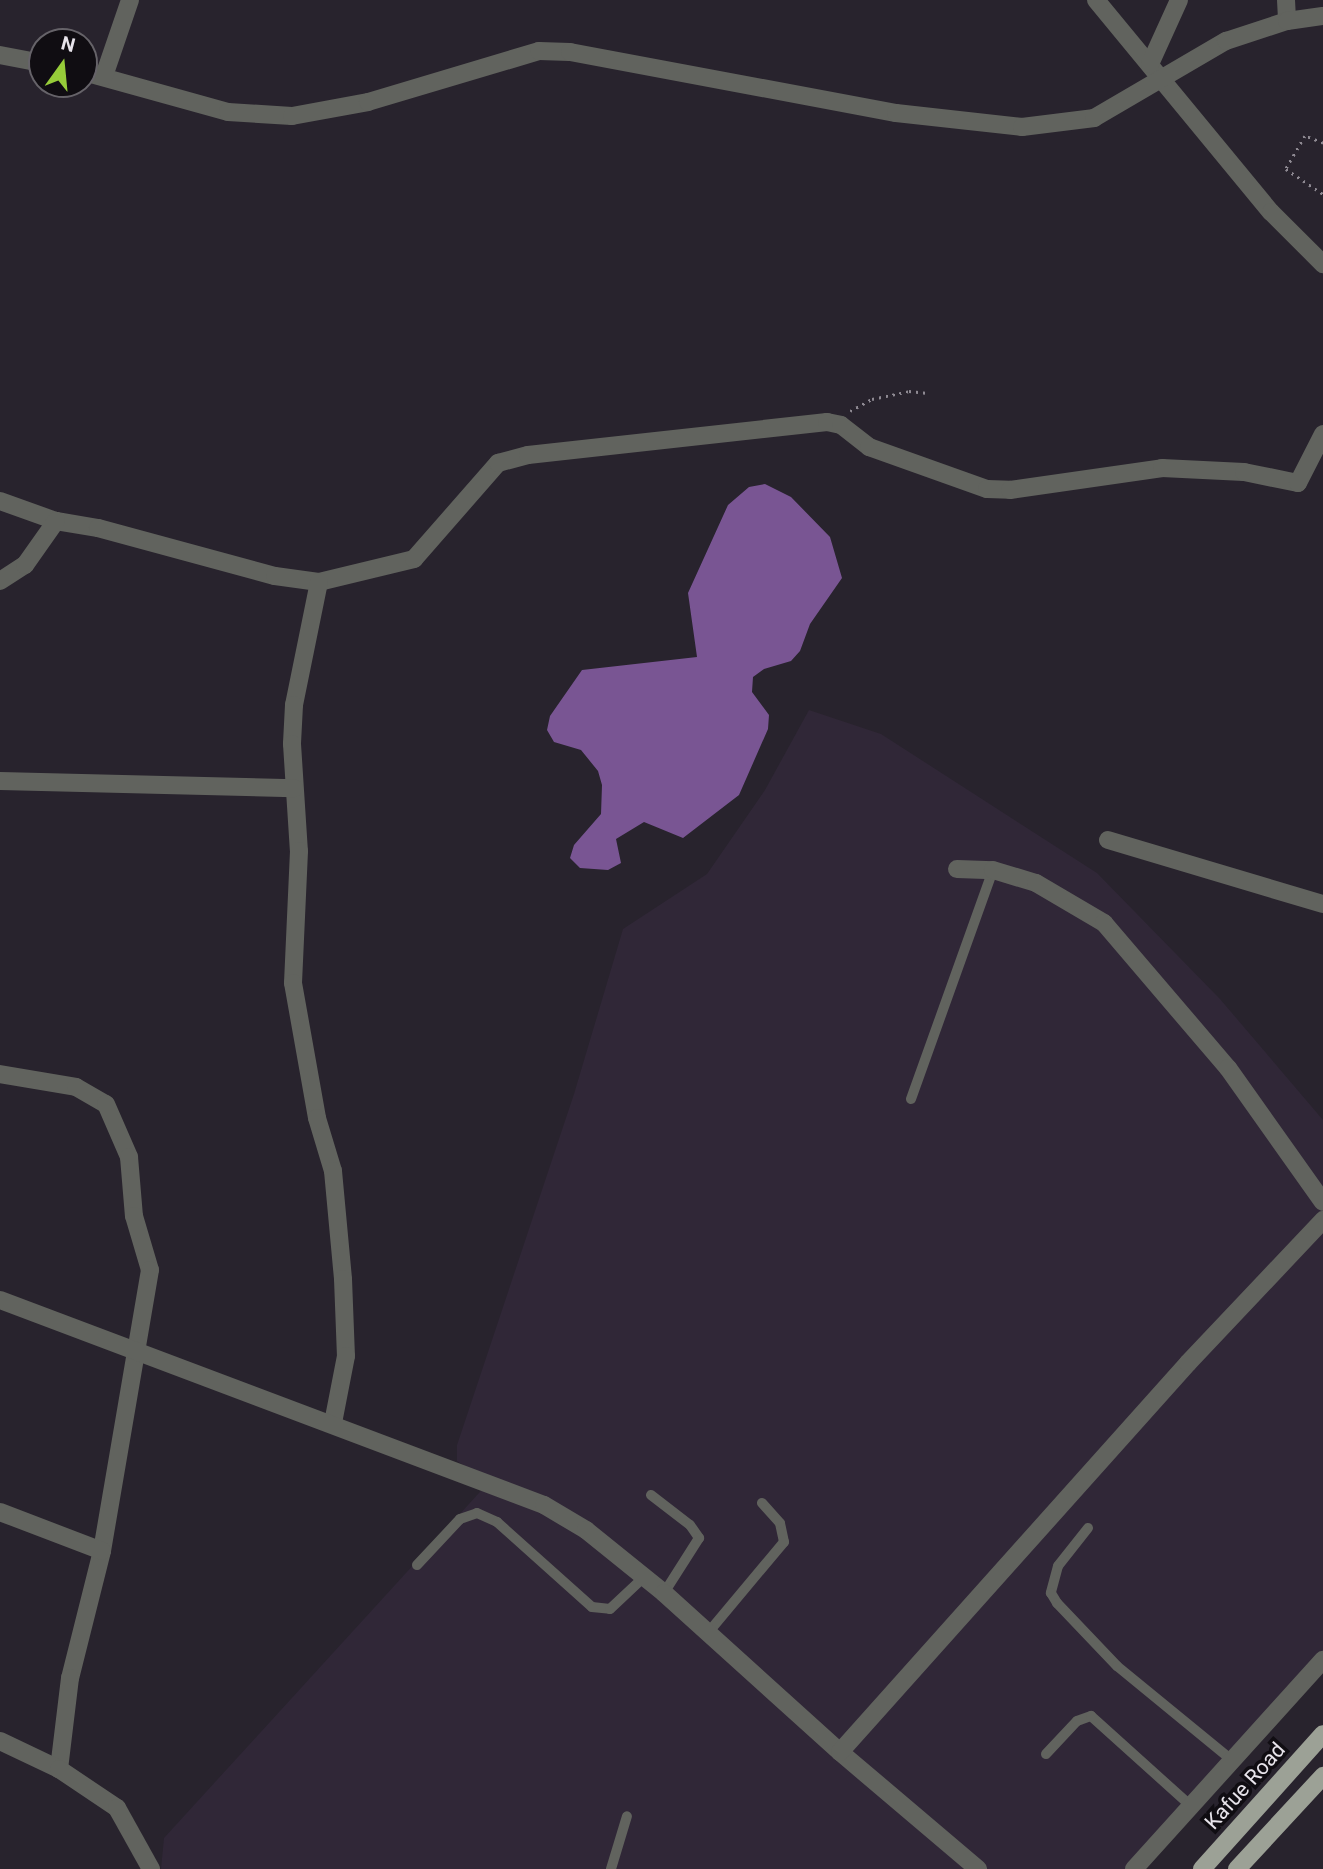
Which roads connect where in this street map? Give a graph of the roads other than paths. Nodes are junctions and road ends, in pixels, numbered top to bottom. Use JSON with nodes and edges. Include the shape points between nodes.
{"nodes":[{"id":1,"x":130,"y":0,"type":"edge"},
{"id":2,"x":1096,"y":0,"type":"edge"},
{"id":3,"x":1179,"y":0,"type":"edge"},
{"id":4,"x":1286,"y":0,"type":"edge"},
{"id":5,"x":1323,"y":16,"type":"edge"},
{"id":6,"x":1287,"y":22,"type":"junction"},
{"id":7,"x":0,"y":55,"type":"edge"},
{"id":8,"x":28,"y":60,"type":"edge"},
{"id":9,"x":1150,"y":64,"type":"junction"},
{"id":10,"x":98,"y":75,"type":"edge"},
{"id":11,"x":104,"y":76,"type":"junction"},
{"id":12,"x":1163,"y":81,"type":"junction"},
{"id":13,"x":1323,"y":264,"type":"edge"},
{"id":14,"x":1323,"y":434,"type":"edge"},
{"id":15,"x":0,"y":501,"type":"edge"},
{"id":16,"x":56,"y":522,"type":"junction"},
{"id":17,"x":0,"y":581,"type":"edge"},
{"id":18,"x":319,"y":582,"type":"junction"},
{"id":19,"x":0,"y":781,"type":"edge"},
{"id":20,"x":294,"y":788,"type":"junction"},
{"id":21,"x":1108,"y":840,"type":"dead end"},
{"id":22,"x":957,"y":869,"type":"dead end"},
{"id":23,"x":993,"y":870,"type":"junction"},
{"id":24,"x":1323,"y":904,"type":"edge"},
{"id":25,"x":0,"y":1074,"type":"edge"},
{"id":26,"x":911,"y":1099,"type":"dead end"},
{"id":27,"x":1323,"y":1202,"type":"edge"},
{"id":28,"x":1323,"y":1220,"type":"edge"},
{"id":29,"x":0,"y":1300,"type":"edge"},
{"id":30,"x":134,"y":1354,"type":"junction"},
{"id":31,"x":333,"y":1423,"type":"junction"},
{"id":32,"x":651,"y":1495,"type":"dead end"},
{"id":33,"x":762,"y":1503,"type":"dead end"},
{"id":34,"x":0,"y":1511,"type":"edge"},
{"id":35,"x":1088,"y":1528,"type":"dead end"},
{"id":36,"x":102,"y":1551,"type":"junction"},
{"id":37,"x":417,"y":1565,"type":"dead end"},
{"id":38,"x":644,"y":1577,"type":"junction"},
{"id":39,"x":664,"y":1593,"type":"junction"},
{"id":40,"x":707,"y":1634,"type":"junction"},
{"id":41,"x":1323,"y":1660,"type":"edge"},
{"id":42,"x":1323,"y":1734,"type":"edge"},
{"id":43,"x":0,"y":1741,"type":"edge"},
{"id":44,"x":839,"y":1752,"type":"junction"},
{"id":45,"x":1046,"y":1754,"type":"dead end"},
{"id":46,"x":1233,"y":1761,"type":"junction"},
{"id":47,"x":59,"y":1769,"type":"junction"},
{"id":48,"x":1323,"y":1776,"type":"edge"},
{"id":49,"x":1192,"y":1807,"type":"junction"},
{"id":50,"x":627,"y":1816,"type":"dead end"},
{"id":51,"x":151,"y":1869,"type":"edge"},
{"id":52,"x":611,"y":1869,"type":"edge"},
{"id":53,"x":978,"y":1869,"type":"edge"},
{"id":54,"x":1134,"y":1869,"type":"edge"},
{"id":55,"x":1202,"y":1869,"type":"edge"},
{"id":56,"x":1237,"y":1869,"type":"edge"}],
"edges":[{"from":1,"to":11,"type":"street"},
{"from":2,"to":9,"type":"street"},
{"from":3,"to":9,"type":"street"},
{"from":4,"to":6,"type":"street"},
{"from":5,"to":6,"type":"street"},
{"from":6,"to":12,"type":"street","via":[[1226,41]]},
{"from":7,"to":8,"type":"street"},
{"from":9,"to":12,"type":"street"},
{"from":10,"to":11,"type":"street"},
{"from":11,"to":12,"type":"street","via":[[228,112],[292,116],[369,102],[539,51],[570,52],[896,113],[1022,127],[1094,118]]},
{"from":12,"to":13,"type":"street","via":[[1271,212]]},
{"from":14,"to":18,"type":"street","via":[[1298,483],[1244,472],[1162,468],[1010,490],[956,481],[869,447],[841,425],[827,422],[768,425],[509,458],[464,497],[414,559]]},
{"from":15,"to":16,"type":"street"},
{"from":16,"to":17,"type":"street","via":[[25,565]]},
{"from":16,"to":18,"type":"street","via":[[98,528],[275,576]]},
{"from":18,"to":20,"type":"street","via":[[294,705]]},
{"from":19,"to":20,"type":"street"},
{"from":20,"to":31,"type":"street","via":[[299,861],[293,983],[317,1118],[333,1171],[343,1279],[346,1356]]},
{"from":21,"to":24,"type":"street"},
{"from":22,"to":23,"type":"street"},
{"from":23,"to":26,"type":"lane"},
{"from":23,"to":27,"type":"street","via":[[1037,883],[1104,923],[1228,1068]]},
{"from":25,"to":30,"type":"street","via":[[76,1087],[106,1104],[114,1116],[129,1157],[135,1216],[150,1270]]},
{"from":28,"to":44,"type":"street","via":[[1179,1373]]},
{"from":29,"to":30,"type":"street"},
{"from":30,"to":31,"type":"street"},
{"from":30,"to":36,"type":"street"},
{"from":31,"to":38,"type":"street","via":[[544,1504],[586,1530]]},
{"from":32,"to":39,"type":"lane","via":[[690,1525],[699,1538]]},
{"from":33,"to":40,"type":"lane","via":[[780,1522],[784,1542]]},
{"from":34,"to":36,"type":"street"},
{"from":35,"to":46,"type":"lane","via":[[1058,1566],[1051,1593],[1057,1603],[1117,1666]]},
{"from":36,"to":47,"type":"street","via":[[73,1666]]},
{"from":37,"to":38,"type":"lane","via":[[460,1518],[477,1513],[497,1522],[592,1607],[610,1609]]},
{"from":38,"to":39,"type":"street"},
{"from":39,"to":40,"type":"street"},
{"from":40,"to":44,"type":"street"},
{"from":41,"to":46,"type":"street"},
{"from":42,"to":55,"type":"main road","name":"Kafue Road"},
{"from":43,"to":47,"type":"street"},
{"from":44,"to":53,"type":"street"},
{"from":45,"to":49,"type":"lane","via":[[1077,1721],[1091,1716]]},
{"from":46,"to":49,"type":"street"},
{"from":47,"to":51,"type":"street","via":[[117,1808]]},
{"from":48,"to":56,"type":"main road"},
{"from":49,"to":54,"type":"street"},
{"from":50,"to":52,"type":"lane"}]}
